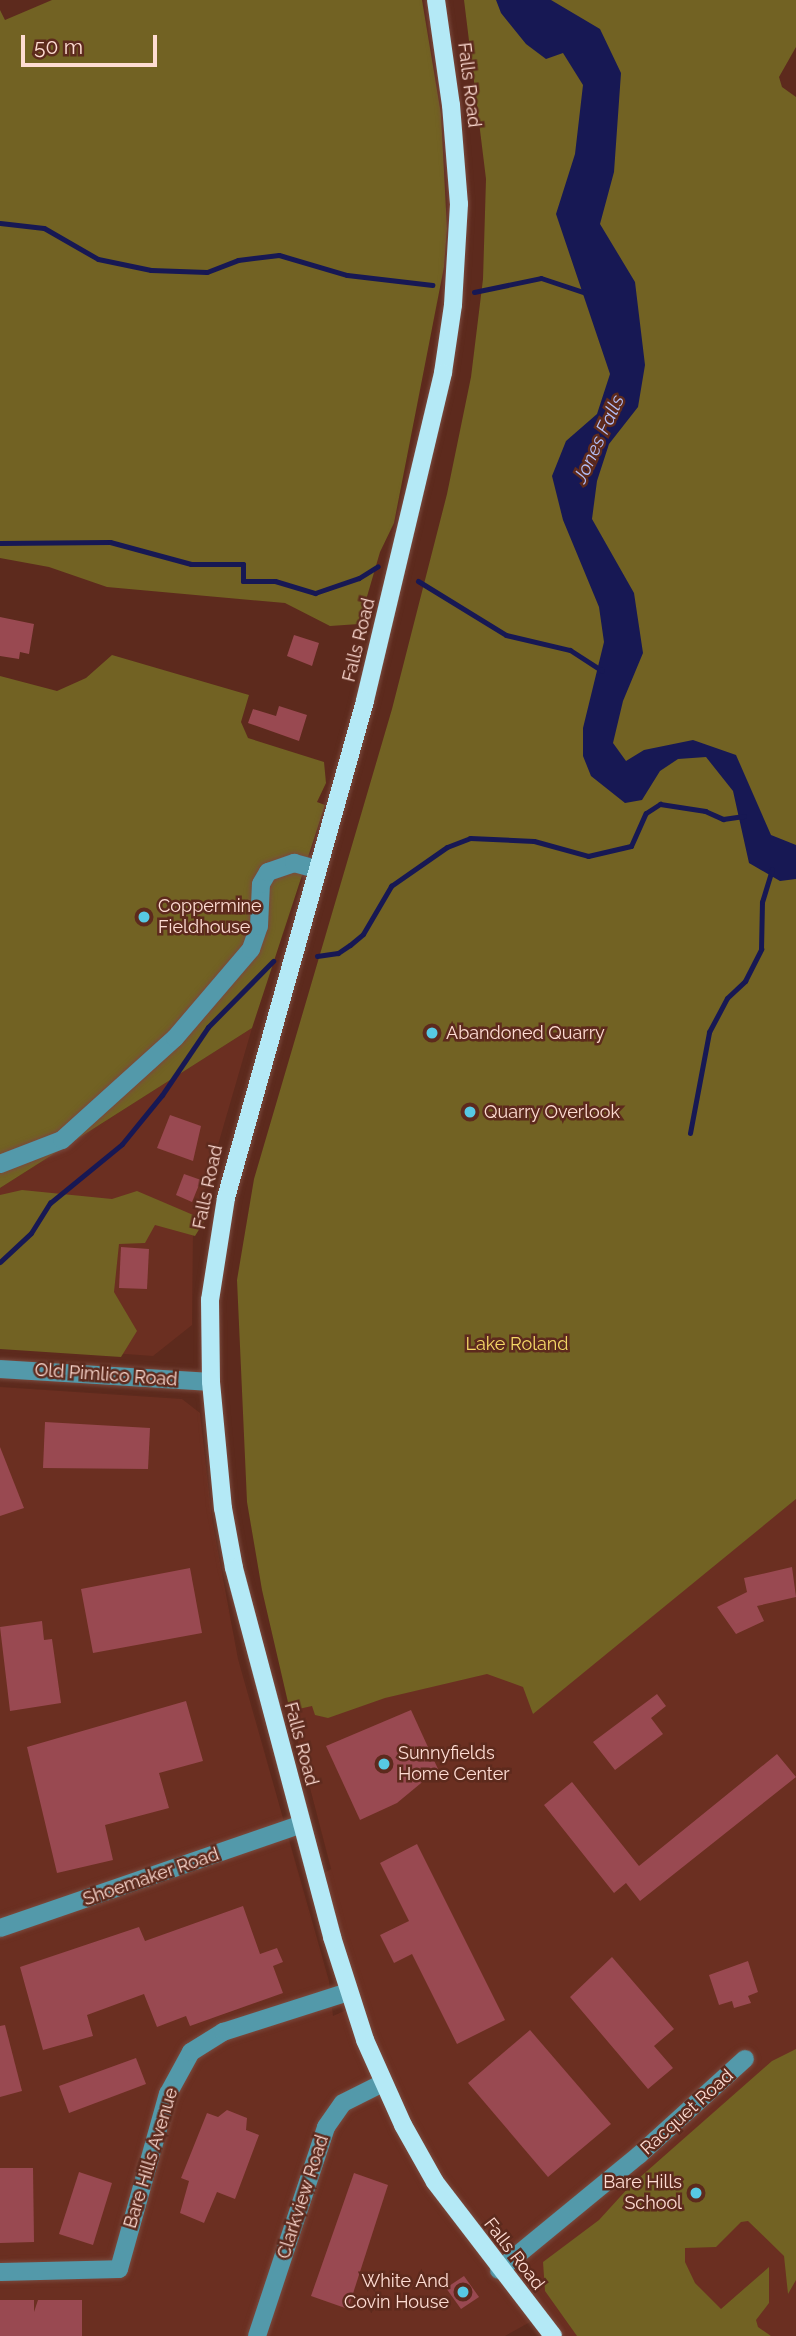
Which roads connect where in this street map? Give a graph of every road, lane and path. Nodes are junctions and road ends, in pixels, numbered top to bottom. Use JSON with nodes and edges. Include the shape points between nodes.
{"nodes":[{"id":1,"x":436,"y":0,"type":"edge"},
{"id":2,"x":317,"y":869,"type":"junction"},
{"id":3,"x":0,"y":1164,"type":"edge"},
{"id":4,"x":0,"y":1368,"type":"edge"},
{"id":5,"x":211,"y":1382,"type":"junction"},
{"id":6,"x":302,"y":1824,"type":"junction"},
{"id":7,"x":0,"y":1928,"type":"edge"},
{"id":8,"x":348,"y":1992,"type":"junction"},
{"id":9,"x":745,"y":2059,"type":"dead end"},
{"id":10,"x":383,"y":2083,"type":"junction"},
{"id":11,"x":499,"y":2270,"type":"junction"},
{"id":12,"x":0,"y":2272,"type":"edge"},
{"id":13,"x":257,"y":2336,"type":"edge"},
{"id":14,"x":553,"y":2336,"type":"edge"}],
"edges":[{"from":1,"to":2,"type":"main road","name":"Falls Road","via":[[458,180],[450,330],[414,511]]},
{"from":2,"to":3,"type":"street","via":[[294,863],[268,872],[261,884],[259,926],[251,949],[175,1038],[62,1140]]},
{"from":2,"to":5,"type":"main road","name":"Falls Road","via":[[220,1225],[210,1300]]},
{"from":4,"to":5,"type":"street","name":"Old Pimlico Road"},
{"from":5,"to":6,"type":"main road","name":"Falls Road","via":[[223,1508],[234,1568]]},
{"from":6,"to":7,"type":"street","name":"Shoemaker Road"},
{"from":6,"to":8,"type":"main road","name":"Falls Road"},
{"from":8,"to":10,"type":"main road","name":"Falls Road"},
{"from":8,"to":12,"type":"street","name":"Bare Hills Avenue","via":[[223,2032],[191,2052],[168,2094],[118,2269]]},
{"from":9,"to":11,"type":"street","name":"Racquet Road","via":[[639,2155]]},
{"from":10,"to":11,"type":"main road","name":"Falls Road","via":[[435,2182]]},
{"from":10,"to":13,"type":"street","name":"Clarkview Road","via":[[343,2103],[326,2127]]},
{"from":11,"to":14,"type":"main road","name":"Falls Road"}]}
